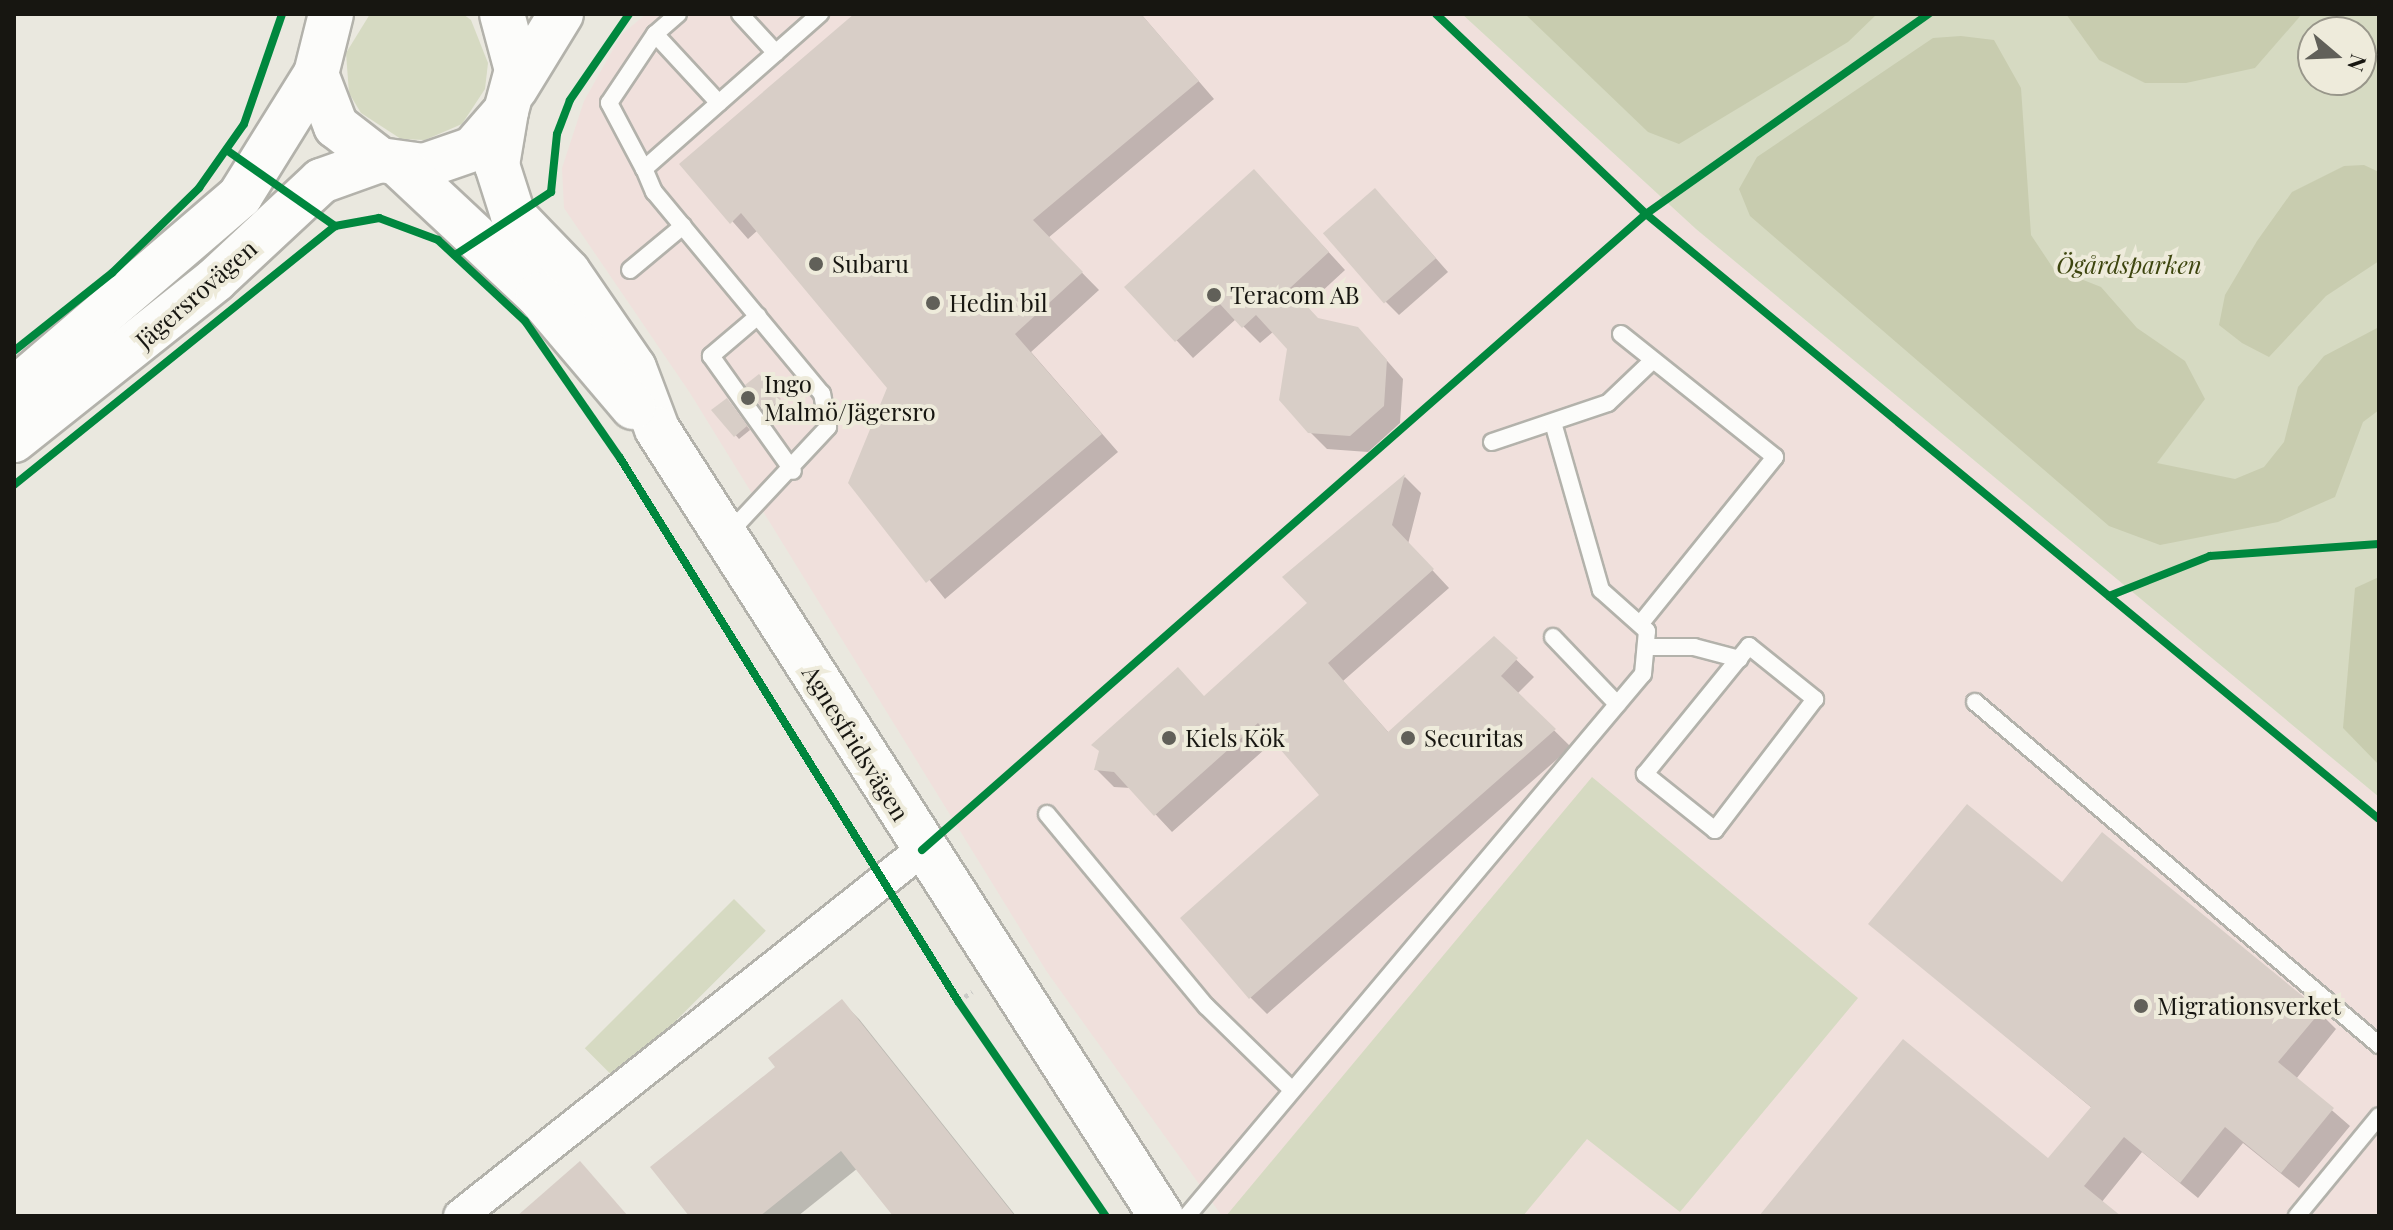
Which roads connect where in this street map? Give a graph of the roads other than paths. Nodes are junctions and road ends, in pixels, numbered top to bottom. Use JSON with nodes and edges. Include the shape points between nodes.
{"nodes":[{"id":1,"x":502,"y":14,"type":"edge"},
{"id":2,"x":561,"y":14,"type":"edge"},
{"id":3,"x":678,"y":14,"type":"edge"},
{"id":4,"x":740,"y":14,"type":"edge"},
{"id":5,"x":820,"y":14,"type":"edge"},
{"id":6,"x":329,"y":16,"type":"edge"},
{"id":7,"x":655,"y":34,"type":"junction"},
{"id":8,"x":776,"y":53,"type":"junction"},
{"id":9,"x":316,"y":74,"type":"junction"},
{"id":10,"x":510,"y":101,"type":"junction"},
{"id":11,"x":719,"y":103,"type":"junction"},
{"id":12,"x":390,"y":162,"type":"junction"},
{"id":13,"x":644,"y":169,"type":"junction"},
{"id":14,"x":683,"y":226,"type":"junction"},
{"id":15,"x":630,"y":270,"type":"dead end"},
{"id":16,"x":758,"y":316,"type":"junction"},
{"id":17,"x":1621,"y":334,"type":"dead end"},
{"id":18,"x":1653,"y":360,"type":"junction"},
{"id":19,"x":14,"y":390,"type":"edge"},
{"id":20,"x":1554,"y":426,"type":"junction"},
{"id":21,"x":657,"y":429,"type":"junction"},
{"id":22,"x":14,"y":440,"type":"edge"},
{"id":23,"x":1492,"y":442,"type":"dead end"},
{"id":24,"x":793,"y":471,"type":"junction"},
{"id":25,"x":725,"y":536,"type":"junction"},
{"id":26,"x":1641,"y":623,"type":"junction"},
{"id":27,"x":1553,"y":637,"type":"dead end"},
{"id":28,"x":1649,"y":647,"type":"junction"},
{"id":29,"x":1739,"y":659,"type":"junction"},
{"id":30,"x":1975,"y":702,"type":"dead end"},
{"id":31,"x":1617,"y":704,"type":"junction"},
{"id":32,"x":1047,"y":814,"type":"dead end"},
{"id":33,"x":922,"y":850,"type":"junction"},
{"id":34,"x":2379,"y":1045,"type":"edge"},
{"id":35,"x":1292,"y":1090,"type":"junction"},
{"id":36,"x":2379,"y":1116,"type":"edge"},
{"id":37,"x":460,"y":1216,"type":"edge"},
{"id":38,"x":1161,"y":1216,"type":"edge"},
{"id":39,"x":1187,"y":1216,"type":"edge"},
{"id":40,"x":2297,"y":1216,"type":"edge"}],
"edges":[{"from":1,"to":10,"type":"main road","name":"Agnesfridsvägen","via":[[516,49]]},
{"from":2,"to":10,"type":"main road"},
{"from":3,"to":7,"type":"lane"},
{"from":4,"to":8,"type":"lane"},
{"from":5,"to":8,"type":"lane"},
{"from":6,"to":9,"type":"main road"},
{"from":7,"to":11,"type":"lane"},
{"from":7,"to":13,"type":"lane","via":[[609,103]]},
{"from":8,"to":11,"type":"lane"},
{"from":9,"to":12,"type":"main road","name":"Agnesfridsvägen","via":[[336,126]]},
{"from":9,"to":19,"type":"main road","name":"Jägersrovägen","via":[[240,196]]},
{"from":10,"to":12,"type":"main road","name":"Jägersrovägen","via":[[492,132],[450,161]]},
{"from":10,"to":21,"type":"main road","name":"Agnesfridsvägen","via":[[497,165],[513,215],[599,316],[634,368]]},
{"from":11,"to":13,"type":"lane"},
{"from":12,"to":21,"type":"main road","name":"Agnesfridsvägen","via":[[538,295],[615,391]]},
{"from":12,"to":22,"type":"main road","name":"Jägersrovägen","via":[[321,181],[215,280]]},
{"from":13,"to":14,"type":"lane"},
{"from":14,"to":15,"type":"lane"},
{"from":14,"to":16,"type":"lane"},
{"from":16,"to":24,"type":"lane","via":[[822,394],[828,427]]},
{"from":16,"to":24,"type":"lane","via":[[711,356]]},
{"from":17,"to":18,"type":"lane"},
{"from":18,"to":20,"type":"lane","via":[[1608,403]]},
{"from":18,"to":26,"type":"lane","via":[[1775,457]]},
{"from":20,"to":23,"type":"lane"},
{"from":20,"to":26,"type":"lane","via":[[1601,590]]},
{"from":21,"to":25,"type":"main road","name":"Agnesfridsvägen"},
{"from":24,"to":25,"type":"lane"},
{"from":25,"to":33,"type":"main road","name":"Agnesfridsvägen"},
{"from":26,"to":28,"type":"lane"},
{"from":27,"to":31,"type":"lane"},
{"from":28,"to":29,"type":"lane","via":[[1694,647]]},
{"from":28,"to":31,"type":"lane","via":[[1643,674]]},
{"from":29,"to":29,"type":"lane","via":[[1645,774],[1715,830],[1815,699],[1749,646]]},
{"from":30,"to":34,"type":"lane"},
{"from":31,"to":35,"type":"lane"},
{"from":32,"to":35,"type":"lane","via":[[1206,1006]]},
{"from":33,"to":37,"type":"street"},
{"from":33,"to":38,"type":"main road","name":"Agnesfridsvägen"},
{"from":35,"to":39,"type":"lane"},
{"from":36,"to":40,"type":"lane"}]}
